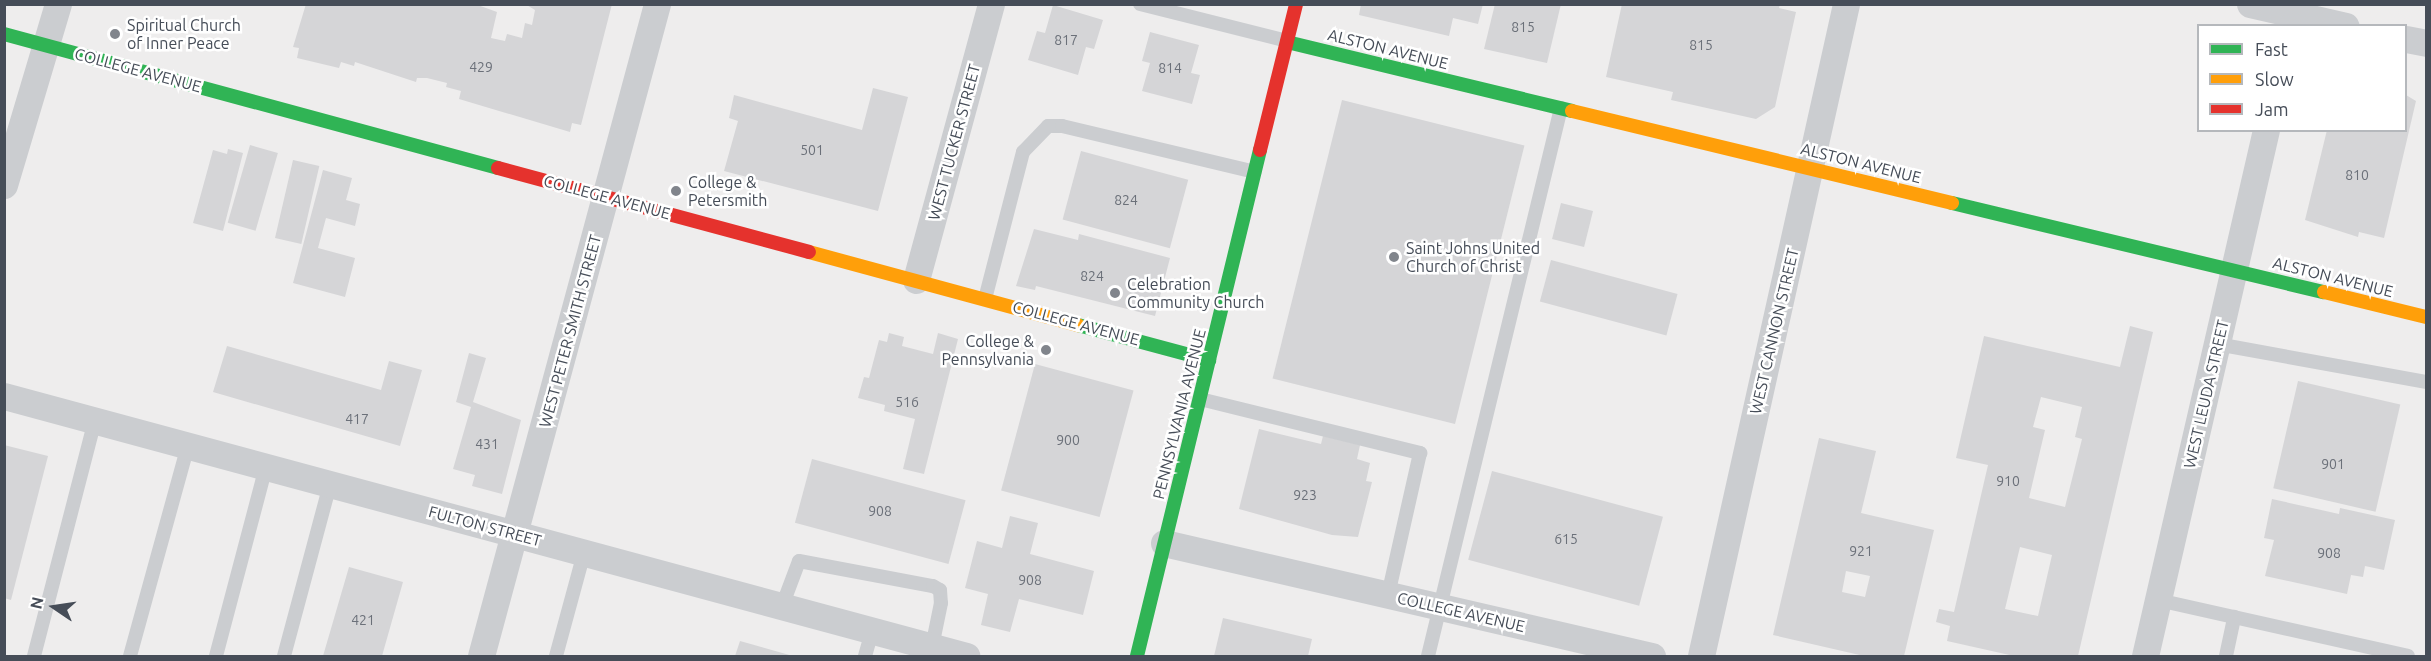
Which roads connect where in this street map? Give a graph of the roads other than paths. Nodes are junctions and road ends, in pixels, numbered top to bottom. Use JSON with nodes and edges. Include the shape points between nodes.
{"nodes":[{"id":1,"x":58,"y":4,"type":"edge"},
{"id":2,"x":657,"y":4,"type":"edge"},
{"id":3,"x":991,"y":4,"type":"edge"},
{"id":4,"x":1140,"y":4,"type":"edge"},
{"id":5,"x":1296,"y":4,"type":"edge"},
{"id":6,"x":1846,"y":4,"type":"edge"},
{"id":7,"x":2250,"y":4,"type":"edge"},
{"id":8,"x":2293,"y":15,"type":"edge"},
{"id":9,"x":2336,"y":24,"type":"edge"},
{"id":10,"x":4,"y":34,"type":"edge"},
{"id":11,"x":2407,"y":39,"type":"edge"},
{"id":12,"x":1287,"y":42,"type":"junction"},
{"id":13,"x":2427,"y":43,"type":"edge"},
{"id":14,"x":46,"y":46,"type":"junction"},
{"id":15,"x":1561,"y":108,"type":"junction"},
{"id":16,"x":2266,"y":132,"type":"edge"},
{"id":17,"x":1810,"y":168,"type":"junction"},
{"id":18,"x":1255,"y":172,"type":"junction"},
{"id":19,"x":4,"y":185,"type":"edge"},
{"id":20,"x":607,"y":196,"type":"junction"},
{"id":21,"x":2234,"y":270,"type":"junction"},
{"id":22,"x":916,"y":280,"type":"junction"},
{"id":23,"x":985,"y":299,"type":"junction"},
{"id":24,"x":2427,"y":317,"type":"edge"},
{"id":25,"x":2217,"y":344,"type":"junction"},
{"id":26,"x":1209,"y":360,"type":"junction"},
{"id":27,"x":2427,"y":382,"type":"edge"},
{"id":28,"x":4,"y":396,"type":"edge"},
{"id":29,"x":1200,"y":399,"type":"junction"},
{"id":30,"x":94,"y":420,"type":"junction"},
{"id":31,"x":188,"y":446,"type":"junction"},
{"id":32,"x":266,"y":467,"type":"junction"},
{"id":33,"x":330,"y":484,"type":"junction"},
{"id":34,"x":514,"y":534,"type":"junction"},
{"id":35,"x":1164,"y":543,"type":"junction"},
{"id":36,"x":584,"y":553,"type":"junction"},
{"id":37,"x":1388,"y":595,"type":"junction"},
{"id":38,"x":2158,"y":600,"type":"junction"},
{"id":39,"x":1439,"y":607,"type":"junction"},
{"id":40,"x":782,"y":609,"type":"junction"},
{"id":41,"x":2234,"y":617,"type":"junction"},
{"id":42,"x":869,"y":644,"type":"edge"},
{"id":43,"x":953,"y":653,"type":"edge"},
{"id":44,"x":34,"y":657,"type":"edge"},
{"id":45,"x":130,"y":657,"type":"edge"},
{"id":46,"x":216,"y":657,"type":"edge"},
{"id":47,"x":284,"y":657,"type":"edge"},
{"id":48,"x":481,"y":657,"type":"edge"},
{"id":49,"x":556,"y":657,"type":"edge"},
{"id":50,"x":1137,"y":657,"type":"edge"},
{"id":51,"x":1428,"y":657,"type":"edge"},
{"id":52,"x":1652,"y":657,"type":"edge"},
{"id":53,"x":1701,"y":657,"type":"edge"},
{"id":54,"x":2145,"y":657,"type":"edge"},
{"id":55,"x":2226,"y":657,"type":"edge"},
{"id":56,"x":2408,"y":657,"type":"edge"}],
"edges":[{"from":1,"to":14,"type":"street"},
{"from":2,"to":20,"type":"street","name":"WEST PETER SMITH STREET"},
{"from":3,"to":22,"type":"street","name":"WEST TUCKER STREET"},
{"from":4,"to":12,"type":"lane"},
{"from":5,"to":12,"type":"street","name":"PENNSYLVANIA AVENUE"},
{"from":6,"to":17,"type":"street","name":"WEST CANNON STREET"},
{"from":7,"to":8,"type":"street"},
{"from":8,"to":9,"type":"street"},
{"from":10,"to":14,"type":"street","name":"COLLEGE AVENUE"},
{"from":11,"to":13,"type":"street"},
{"from":12,"to":15,"type":"street","name":"ALSTON AVENUE"},
{"from":12,"to":18,"type":"street","name":"PENNSYLVANIA AVENUE"},
{"from":14,"to":19,"type":"street"},
{"from":14,"to":20,"type":"street","name":"COLLEGE AVENUE"},
{"from":15,"to":17,"type":"street","name":"ALSTON AVENUE"},
{"from":15,"to":39,"type":"lane"},
{"from":16,"to":21,"type":"street","name":"WEST LEUDA STREET"},
{"from":17,"to":21,"type":"street","name":"ALSTON AVENUE"},
{"from":17,"to":53,"type":"street","name":"WEST CANNON STREET"},
{"from":18,"to":23,"type":"lane","via":[[1048,126],[1023,152]]},
{"from":18,"to":26,"type":"street","name":"PENNSYLVANIA AVENUE"},
{"from":20,"to":22,"type":"street","name":"COLLEGE AVENUE"},
{"from":20,"to":34,"type":"street","name":"WEST PETER SMITH STREET"},
{"from":21,"to":24,"type":"street","name":"ALSTON AVENUE"},
{"from":21,"to":25,"type":"street","name":"WEST LEUDA STREET"},
{"from":22,"to":23,"type":"street","name":"COLLEGE AVENUE"},
{"from":23,"to":26,"type":"street","name":"COLLEGE AVENUE"},
{"from":25,"to":27,"type":"lane"},
{"from":25,"to":38,"type":"street","name":"WEST LEUDA STREET"},
{"from":26,"to":29,"type":"street","name":"PENNSYLVANIA AVENUE"},
{"from":28,"to":30,"type":"street","name":"FULTON STREET"},
{"from":29,"to":35,"type":"street","name":"PENNSYLVANIA AVENUE"},
{"from":29,"to":37,"type":"lane","via":[[1420,453]]},
{"from":30,"to":31,"type":"street","name":"FULTON STREET"},
{"from":30,"to":44,"type":"lane"},
{"from":31,"to":32,"type":"street","name":"FULTON STREET"},
{"from":31,"to":45,"type":"lane"},
{"from":32,"to":33,"type":"street","name":"FULTON STREET"},
{"from":32,"to":46,"type":"lane"},
{"from":33,"to":34,"type":"street","name":"FULTON STREET"},
{"from":33,"to":47,"type":"lane"},
{"from":34,"to":36,"type":"street","name":"FULTON STREET"},
{"from":34,"to":48,"type":"street","name":"WEST PETER SMITH STREET"},
{"from":35,"to":37,"type":"street","name":"COLLEGE AVENUE"},
{"from":35,"to":50,"type":"street","name":"PENNSYLVANIA AVENUE"},
{"from":36,"to":40,"type":"street","name":"FULTON STREET"},
{"from":36,"to":49,"type":"lane"},
{"from":37,"to":39,"type":"street","name":"COLLEGE AVENUE"},
{"from":38,"to":41,"type":"lane"},
{"from":38,"to":54,"type":"street","name":"WEST LEUDA STREET"},
{"from":39,"to":51,"type":"lane"},
{"from":39,"to":52,"type":"street","name":"COLLEGE AVENUE"},
{"from":40,"to":42,"type":"street","name":"FULTON STREET"},
{"from":40,"to":43,"type":"lane","via":[[799,561],[933,586],[940,590]]},
{"from":41,"to":55,"type":"lane"},
{"from":41,"to":56,"type":"lane"},
{"from":42,"to":43,"type":"street","name":"FULTON STREET"}]}
